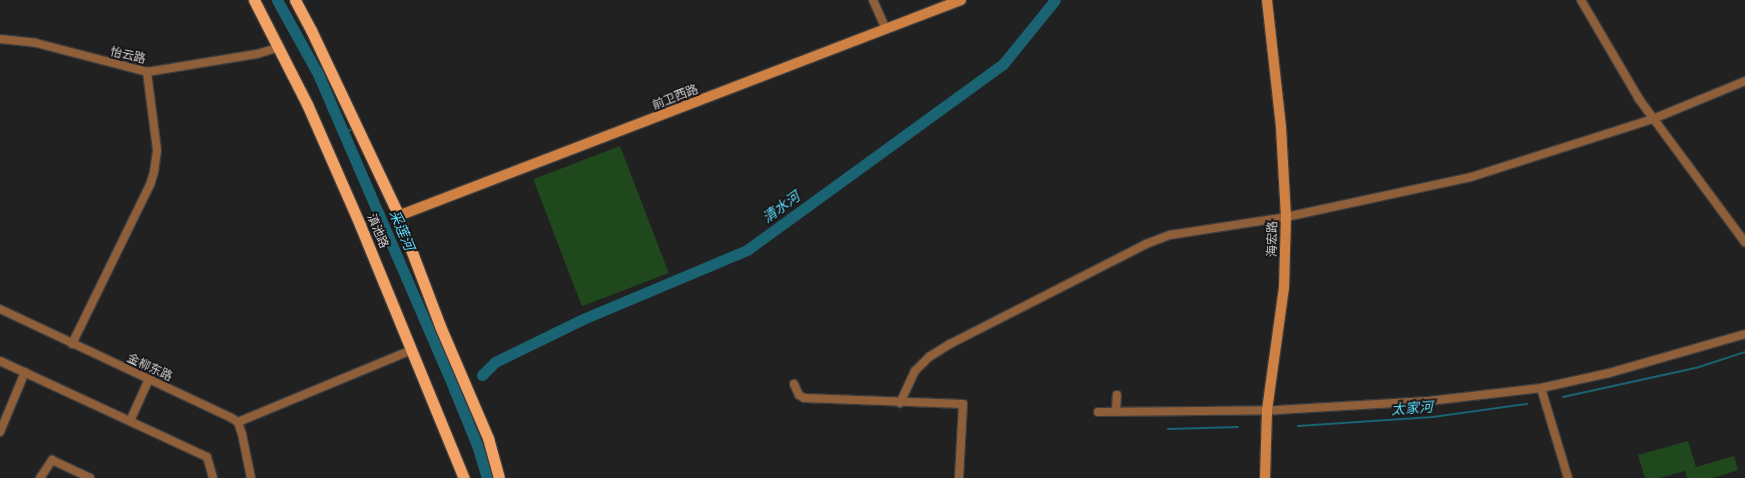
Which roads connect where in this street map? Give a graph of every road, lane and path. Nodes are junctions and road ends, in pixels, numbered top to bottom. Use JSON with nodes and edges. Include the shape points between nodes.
{"nodes":[{"id":1,"x":254,"y":0,"type":"edge"},
{"id":2,"x":295,"y":0,"type":"edge"},
{"id":3,"x":872,"y":0,"type":"edge"},
{"id":4,"x":944,"y":0,"type":"edge"},
{"id":5,"x":961,"y":0,"type":"edge"},
{"id":6,"x":1267,"y":0,"type":"edge"},
{"id":7,"x":1581,"y":0,"type":"edge"},
{"id":8,"x":885,"y":26,"type":"junction"},
{"id":9,"x":0,"y":39,"type":"edge"},
{"id":10,"x":280,"y":47,"type":"junction"},
{"id":11,"x":147,"y":72,"type":"junction"},
{"id":12,"x":1745,"y":81,"type":"edge"},
{"id":13,"x":1653,"y":119,"type":"junction"},
{"id":14,"x":397,"y":213,"type":"junction"},
{"id":15,"x":1286,"y":217,"type":"junction"},
{"id":16,"x":1745,"y":242,"type":"edge"},
{"id":17,"x":0,"y":309,"type":"edge"},
{"id":18,"x":1745,"y":334,"type":"edge"},
{"id":19,"x":72,"y":344,"type":"junction"},
{"id":20,"x":412,"y":350,"type":"junction"},
{"id":21,"x":0,"y":361,"type":"edge"},
{"id":22,"x":25,"y":372,"type":"junction"},
{"id":23,"x":149,"y":379,"type":"junction"},
{"id":24,"x":794,"y":384,"type":"dead end"},
{"id":25,"x":1541,"y":388,"type":"junction"},
{"id":26,"x":1117,"y":395,"type":"dead end"},
{"id":27,"x":900,"y":403,"type":"junction"},
{"id":28,"x":1267,"y":410,"type":"junction"},
{"id":29,"x":1098,"y":412,"type":"dead end"},
{"id":30,"x":1116,"y":412,"type":"junction"},
{"id":31,"x":130,"y":421,"type":"junction"},
{"id":32,"x":238,"y":422,"type":"junction"},
{"id":33,"x":0,"y":432,"type":"edge"},
{"id":34,"x":40,"y":478,"type":"edge"},
{"id":35,"x":90,"y":478,"type":"edge"},
{"id":36,"x":213,"y":478,"type":"edge"},
{"id":37,"x":251,"y":478,"type":"edge"},
{"id":38,"x":464,"y":478,"type":"edge"},
{"id":39,"x":499,"y":478,"type":"edge"},
{"id":40,"x":959,"y":478,"type":"edge"},
{"id":41,"x":1265,"y":478,"type":"edge"},
{"id":42,"x":1568,"y":478,"type":"edge"}],
"edges":[{"from":1,"to":10,"type":"main road","name":"滇池路"},
{"from":2,"to":14,"type":"main road","name":"滇池路"},
{"from":3,"to":8,"type":"street"},
{"from":4,"to":8,"type":"main road","name":"前卫西路"},
{"from":5,"to":8,"type":"main road","name":"前卫西路"},
{"from":6,"to":15,"type":"main road","name":"海宏路","via":[[1281,127]]},
{"from":7,"to":13,"type":"street"},
{"from":8,"to":14,"type":"main road","name":"前卫西路"},
{"from":9,"to":11,"type":"street","name":"怡云路","via":[[36,43]]},
{"from":10,"to":11,"type":"street","name":"怡云路","via":[[257,54]]},
{"from":10,"to":20,"type":"main road","name":"滇池路"},
{"from":11,"to":19,"type":"street","via":[[157,150],[154,172]]},
{"from":12,"to":13,"type":"street"},
{"from":13,"to":15,"type":"street","via":[[1470,177]]},
{"from":13,"to":16,"type":"street"},
{"from":14,"to":39,"type":"main road","name":"滇池路","via":[[440,326],[488,438]]},
{"from":15,"to":27,"type":"street","via":[[1170,235],[1146,244],[929,357],[915,371]]},
{"from":15,"to":28,"type":"main road","name":"海宏路","via":[[1284,288]]},
{"from":17,"to":19,"type":"street","name":"金柳东路"},
{"from":18,"to":25,"type":"street"},
{"from":19,"to":23,"type":"street","name":"金柳东路"},
{"from":20,"to":32,"type":"street"},
{"from":20,"to":38,"type":"main road","name":"滇池路"},
{"from":21,"to":22,"type":"street"},
{"from":22,"to":31,"type":"street"},
{"from":22,"to":33,"type":"street"},
{"from":23,"to":31,"type":"street"},
{"from":23,"to":32,"type":"street","name":"金柳东路"},
{"from":24,"to":27,"type":"street","via":[[804,398]]},
{"from":25,"to":28,"type":"street","via":[[1429,401]]},
{"from":25,"to":42,"type":"street"},
{"from":26,"to":30,"type":"street"},
{"from":27,"to":40,"type":"street","via":[[963,404]]},
{"from":28,"to":30,"type":"street"},
{"from":28,"to":41,"type":"main road","name":"海宏路"},
{"from":29,"to":30,"type":"street"},
{"from":31,"to":36,"type":"street","via":[[207,457]]},
{"from":32,"to":37,"type":"street"},
{"from":34,"to":35,"type":"street","via":[[52,460]]}]}
